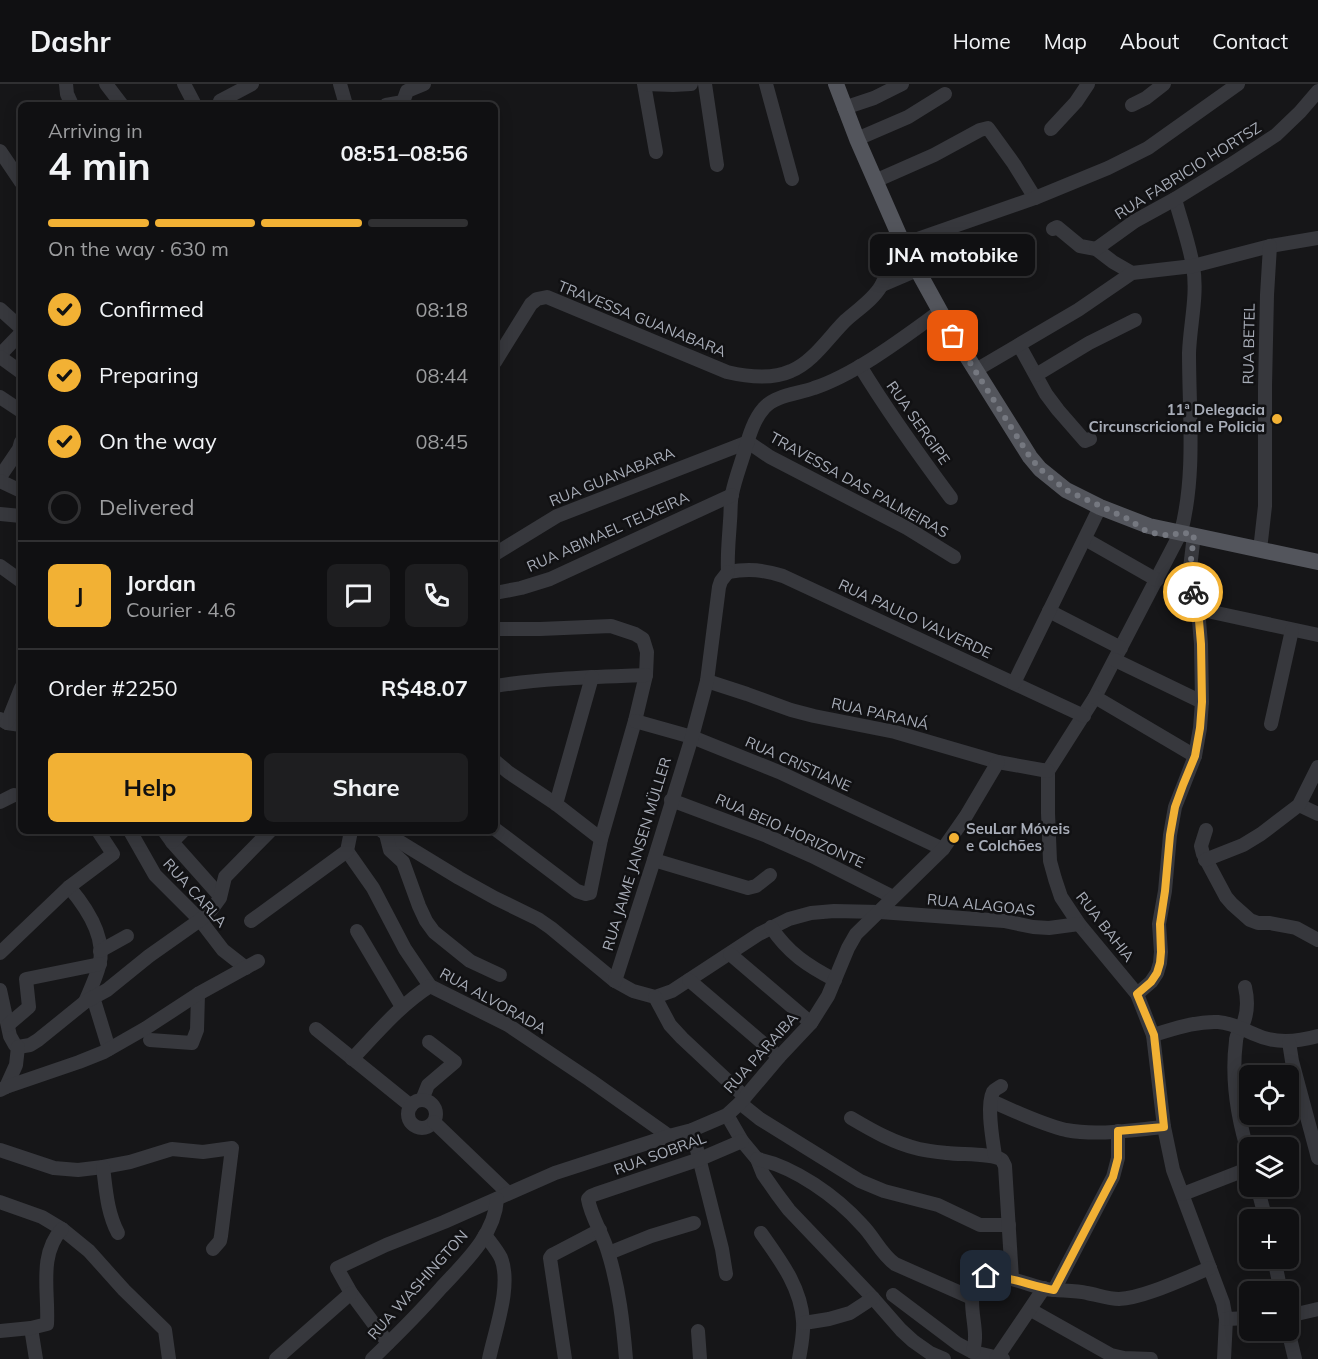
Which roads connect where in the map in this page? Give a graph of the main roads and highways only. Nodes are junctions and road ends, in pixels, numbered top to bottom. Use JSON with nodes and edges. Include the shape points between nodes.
{"nodes":[{"id":1,"x":836,"y":84,"type":"edge"},
{"id":2,"x":1318,"y":562,"type":"edge"}],
"edges":[{"from":1,"to":2,"type":"main road","via":[[900,238],[939,312],[1040,469],[1066,490],[1149,526]]}]}
